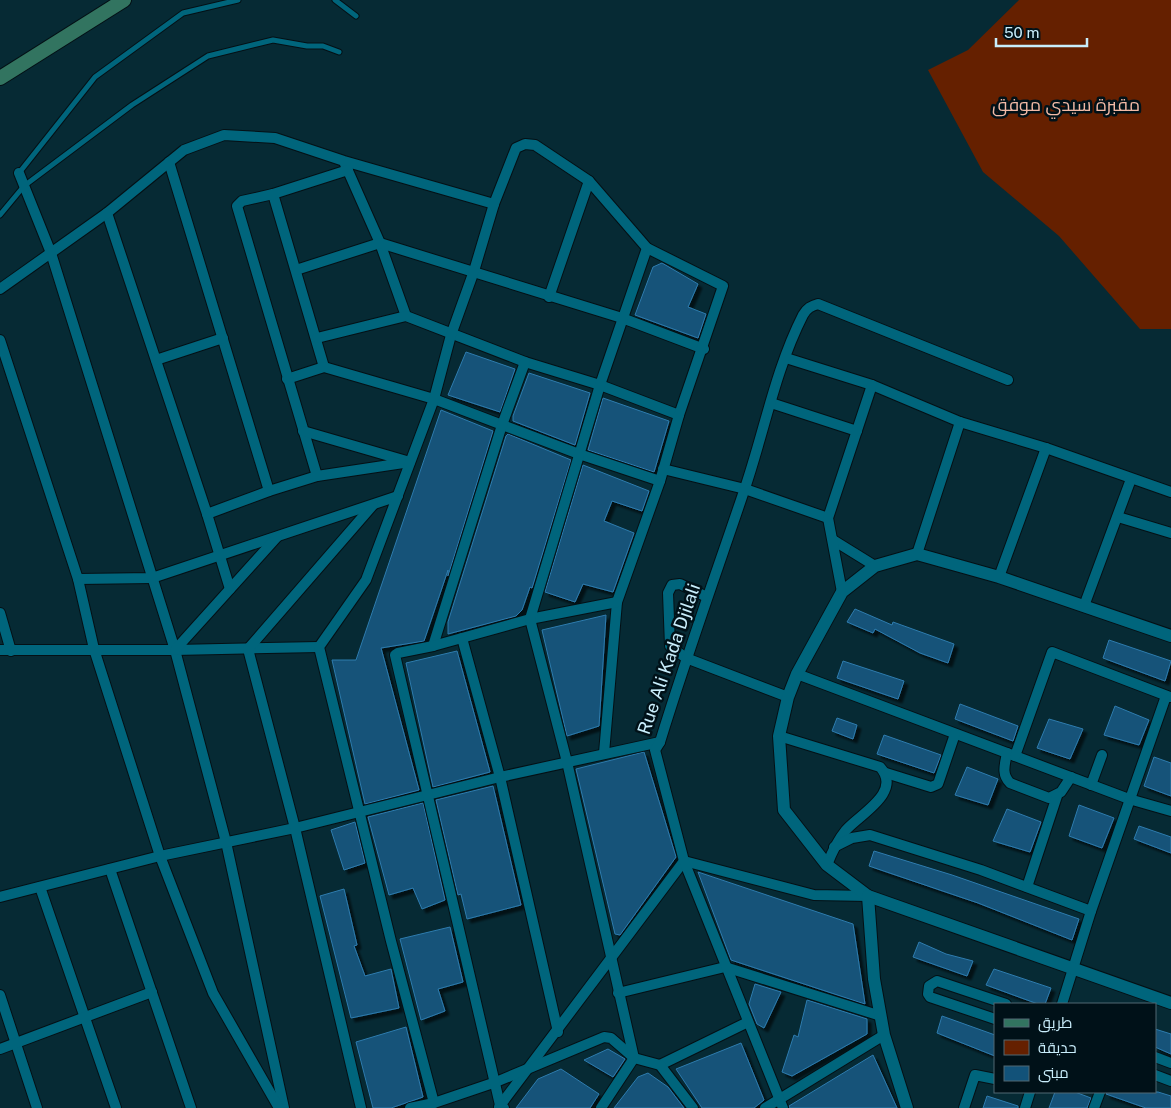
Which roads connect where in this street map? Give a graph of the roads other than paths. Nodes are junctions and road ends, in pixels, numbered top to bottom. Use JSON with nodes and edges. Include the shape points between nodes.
{"nodes":[{"id":1,"x":124,"y":0,"type":"edge"},
{"id":2,"x":238,"y":0,"type":"edge"},
{"id":3,"x":335,"y":0,"type":"edge"},
{"id":4,"x":356,"y":16,"type":"dead end"},
{"id":5,"x":339,"y":52,"type":"dead end"},
{"id":6,"x":0,"y":78,"type":"edge"},
{"id":7,"x":169,"y":162,"type":"junction"},
{"id":8,"x":346,"y":166,"type":"junction"},
{"id":9,"x":19,"y":173,"type":"joint"},
{"id":10,"x":589,"y":181,"type":"junction"},
{"id":11,"x":24,"y":186,"type":"junction"},
{"id":12,"x":273,"y":194,"type":"junction"},
{"id":13,"x":494,"y":204,"type":"junction"},
{"id":14,"x":107,"y":212,"type":"junction"},
{"id":15,"x":0,"y":214,"type":"edge"},
{"id":16,"x":380,"y":243,"type":"junction"},
{"id":17,"x":647,"y":248,"type":"junction"},
{"id":18,"x":50,"y":253,"type":"junction"},
{"id":19,"x":296,"y":270,"type":"junction"},
{"id":20,"x":474,"y":271,"type":"junction"},
{"id":21,"x":0,"y":289,"type":"edge"},
{"id":22,"x":549,"y":297,"type":"junction"},
{"id":23,"x":406,"y":316,"type":"junction"},
{"id":24,"x":622,"y":318,"type":"junction"},
{"id":25,"x":451,"y":335,"type":"junction"},
{"id":26,"x":223,"y":338,"type":"junction"},
{"id":27,"x":317,"y":338,"type":"junction"},
{"id":28,"x":0,"y":340,"type":"edge"},
{"id":29,"x":704,"y":349,"type":"junction"},
{"id":30,"x":786,"y":358,"type":"junction"},
{"id":31,"x":156,"y":360,"type":"junction"},
{"id":32,"x":525,"y":362,"type":"junction"},
{"id":33,"x":324,"y":367,"type":"junction"},
{"id":34,"x":287,"y":379,"type":"junction"},
{"id":35,"x":1008,"y":380,"type":"dead end"},
{"id":36,"x":600,"y":385,"type":"junction"},
{"id":37,"x":872,"y":385,"type":"junction"},
{"id":38,"x":434,"y":399,"type":"junction"},
{"id":39,"x":771,"y":403,"type":"junction"},
{"id":40,"x":679,"y":416,"type":"junction"},
{"id":41,"x":960,"y":422,"type":"junction"},
{"id":42,"x":502,"y":425,"type":"junction"},
{"id":43,"x":303,"y":431,"type":"junction"},
{"id":44,"x":857,"y":431,"type":"junction"},
{"id":45,"x":1046,"y":448,"type":"junction"},
{"id":46,"x":579,"y":454,"type":"junction"},
{"id":47,"x":410,"y":462,"type":"junction"},
{"id":48,"x":663,"y":470,"type":"junction"},
{"id":49,"x":317,"y":476,"type":"junction"},
{"id":50,"x":1131,"y":479,"type":"junction"},
{"id":51,"x":660,"y":480,"type":"junction"},
{"id":52,"x":745,"y":489,"type":"junction"},
{"id":53,"x":269,"y":491,"type":"junction"},
{"id":54,"x":1171,"y":492,"type":"edge"},
{"id":55,"x":398,"y":496,"type":"junction"},
{"id":56,"x":373,"y":505,"type":"junction"},
{"id":57,"x":208,"y":514,"type":"junction"},
{"id":58,"x":1118,"y":517,"type":"junction"},
{"id":59,"x":828,"y":518,"type":"junction"},
{"id":60,"x":1171,"y":533,"type":"edge"},
{"id":61,"x":279,"y":534,"type":"junction"},
{"id":62,"x":833,"y":540,"type":"junction"},
{"id":63,"x":917,"y":554,"type":"junction"},
{"id":64,"x":219,"y":557,"type":"junction"},
{"id":65,"x":875,"y":566,"type":"junction"},
{"id":66,"x":1000,"y":577,"type":"junction"},
{"id":67,"x":152,"y":578,"type":"junction"},
{"id":68,"x":78,"y":579,"type":"junction"},
{"id":69,"x":230,"y":590,"type":"junction"},
{"id":70,"x":842,"y":592,"type":"junction"},
{"id":71,"x":707,"y":597,"type":"junction"},
{"id":72,"x":617,"y":602,"type":"junction"},
{"id":73,"x":1084,"y":606,"type":"junction"},
{"id":74,"x":0,"y":613,"type":"edge"},
{"id":75,"x":530,"y":619,"type":"junction"},
{"id":76,"x":1171,"y":636,"type":"edge"},
{"id":77,"x":462,"y":638,"type":"junction"},
{"id":78,"x":433,"y":646,"type":"junction"},
{"id":79,"x":319,"y":647,"type":"junction"},
{"id":80,"x":94,"y":649,"type":"junction"},
{"id":81,"x":248,"y":649,"type":"junction"},
{"id":82,"x":0,"y":650,"type":"edge"},
{"id":83,"x":11,"y":650,"type":"junction"},
{"id":84,"x":175,"y":650,"type":"junction"},
{"id":85,"x":686,"y":658,"type":"junction"},
{"id":86,"x":797,"y":674,"type":"junction"},
{"id":87,"x":788,"y":697,"type":"junction"},
{"id":88,"x":1168,"y":697,"type":"edge"},
{"id":89,"x":955,"y":734,"type":"junction"},
{"id":90,"x":779,"y":736,"type":"junction"},
{"id":91,"x":660,"y":742,"type":"junction"},
{"id":92,"x":604,"y":753,"type":"junction"},
{"id":93,"x":1011,"y":754,"type":"junction"},
{"id":94,"x":1102,"y":755,"type":"dead end"},
{"id":95,"x":567,"y":762,"type":"junction"},
{"id":96,"x":886,"y":773,"type":"junction"},
{"id":97,"x":500,"y":777,"type":"junction"},
{"id":98,"x":1071,"y":777,"type":"junction"},
{"id":99,"x":1091,"y":785,"type":"junction"},
{"id":100,"x":430,"y":796,"type":"junction"},
{"id":101,"x":1057,"y":796,"type":"junction"},
{"id":102,"x":1129,"y":799,"type":"junction"},
{"id":103,"x":1171,"y":811,"type":"edge"},
{"id":104,"x":360,"y":812,"type":"junction"},
{"id":105,"x":295,"y":828,"type":"junction"},
{"id":106,"x":226,"y":842,"type":"junction"},
{"id":107,"x":834,"y":847,"type":"junction"},
{"id":108,"x":160,"y":856,"type":"junction"},
{"id":109,"x":684,"y":861,"type":"junction"},
{"id":110,"x":827,"y":865,"type":"junction"},
{"id":111,"x":110,"y":869,"type":"junction"},
{"id":112,"x":40,"y":887,"type":"junction"},
{"id":113,"x":1027,"y":887,"type":"junction"},
{"id":114,"x":868,"y":896,"type":"junction"},
{"id":115,"x":0,"y":897,"type":"edge"},
{"id":116,"x":1091,"y":911,"type":"junction"},
{"id":117,"x":610,"y":959,"type":"junction"},
{"id":118,"x":725,"y":967,"type":"junction"},
{"id":119,"x":1074,"y":967,"type":"junction"},
{"id":120,"x":152,"y":992,"type":"junction"},
{"id":121,"x":618,"y":992,"type":"junction"},
{"id":122,"x":0,"y":996,"type":"edge"},
{"id":123,"x":1003,"y":1003,"type":"edge"},
{"id":124,"x":1062,"y":1003,"type":"edge"},
{"id":125,"x":1171,"y":1003,"type":"edge"},
{"id":126,"x":86,"y":1016,"type":"junction"},
{"id":127,"x":881,"y":1016,"type":"junction"},
{"id":128,"x":994,"y":1019,"type":"edge"},
{"id":129,"x":748,"y":1022,"type":"junction"},
{"id":130,"x":558,"y":1032,"type":"junction"},
{"id":131,"x":884,"y":1035,"type":"junction"},
{"id":132,"x":15,"y":1042,"type":"junction"},
{"id":133,"x":0,"y":1049,"type":"edge"},
{"id":134,"x":1156,"y":1057,"type":"edge"},
{"id":135,"x":634,"y":1058,"type":"junction"},
{"id":136,"x":1171,"y":1063,"type":"edge"},
{"id":137,"x":660,"y":1065,"type":"junction"},
{"id":138,"x":532,"y":1066,"type":"junction"},
{"id":139,"x":1156,"y":1075,"type":"edge"},
{"id":140,"x":994,"y":1079,"type":"edge"},
{"id":141,"x":1171,"y":1081,"type":"edge"},
{"id":142,"x":496,"y":1082,"type":"junction"},
{"id":143,"x":1030,"y":1093,"type":"edge"},
{"id":144,"x":1100,"y":1093,"type":"edge"},
{"id":145,"x":434,"y":1103,"type":"junction"},
{"id":146,"x":780,"y":1103,"type":"edge"},
{"id":147,"x":501,"y":1107,"type":"edge"},
{"id":148,"x":37,"y":1108,"type":"edge"},
{"id":149,"x":116,"y":1108,"type":"edge"},
{"id":150,"x":191,"y":1108,"type":"edge"},
{"id":151,"x":279,"y":1108,"type":"edge"},
{"id":152,"x":284,"y":1108,"type":"edge"},
{"id":153,"x":361,"y":1108,"type":"edge"},
{"id":154,"x":410,"y":1108,"type":"edge"},
{"id":155,"x":601,"y":1108,"type":"edge"},
{"id":156,"x":693,"y":1108,"type":"edge"},
{"id":157,"x":765,"y":1108,"type":"edge"},
{"id":158,"x":906,"y":1108,"type":"edge"},
{"id":159,"x":964,"y":1108,"type":"edge"},
{"id":160,"x":1026,"y":1108,"type":"edge"},
{"id":161,"x":1094,"y":1108,"type":"edge"}],
"edges":[{"from":1,"to":6,"type":"main road"},
{"from":2,"to":9,"type":"lane","via":[[183,13],[95,77]]},
{"from":3,"to":4,"type":"lane"},
{"from":5,"to":11,"type":"lane","via":[[323,46],[273,40],[208,56],[132,104]]},
{"from":7,"to":8,"type":"street","via":[[184,150],[224,135],[244,135],[275,138]]},
{"from":7,"to":14,"type":"street"},
{"from":7,"to":26,"type":"street"},
{"from":8,"to":12,"type":"street"},
{"from":8,"to":13,"type":"street"},
{"from":8,"to":16,"type":"street"},
{"from":9,"to":11,"type":"street"},
{"from":10,"to":13,"type":"street","via":[[535,146],[525,144],[516,148]]},
{"from":10,"to":17,"type":"street"},
{"from":10,"to":22,"type":"street"},
{"from":11,"to":15,"type":"lane"},
{"from":11,"to":18,"type":"street"},
{"from":12,"to":19,"type":"street"},
{"from":12,"to":34,"type":"street","via":[[242,201],[237,206]]},
{"from":13,"to":20,"type":"street"},
{"from":14,"to":18,"type":"street"},
{"from":14,"to":31,"type":"street"},
{"from":16,"to":19,"type":"street"},
{"from":16,"to":20,"type":"street"},
{"from":16,"to":23,"type":"street"},
{"from":17,"to":24,"type":"street"},
{"from":17,"to":29,"type":"street","via":[[724,286]]},
{"from":18,"to":21,"type":"street"},
{"from":18,"to":67,"type":"street"},
{"from":19,"to":27,"type":"street"},
{"from":20,"to":22,"type":"street"},
{"from":20,"to":25,"type":"street"},
{"from":22,"to":24,"type":"street"},
{"from":23,"to":25,"type":"street"},
{"from":23,"to":27,"type":"street"},
{"from":24,"to":29,"type":"street"},
{"from":24,"to":36,"type":"street"},
{"from":25,"to":32,"type":"street"},
{"from":25,"to":38,"type":"street"},
{"from":26,"to":31,"type":"street"},
{"from":26,"to":53,"type":"street"},
{"from":27,"to":33,"type":"street"},
{"from":28,"to":68,"type":"street"},
{"from":29,"to":40,"type":"street"},
{"from":30,"to":35,"type":"street","name":"Rue Ali Kada Djilali","via":[[804,313],[810,306],[818,304]]},
{"from":30,"to":37,"type":"street"},
{"from":30,"to":39,"type":"street","name":"Rue Ali Kada Djilali"},
{"from":31,"to":57,"type":"street"},
{"from":32,"to":36,"type":"street"},
{"from":32,"to":42,"type":"street"},
{"from":33,"to":34,"type":"street"},
{"from":33,"to":38,"type":"street"},
{"from":34,"to":43,"type":"street"},
{"from":36,"to":40,"type":"street"},
{"from":36,"to":46,"type":"street"},
{"from":37,"to":41,"type":"street"},
{"from":37,"to":44,"type":"street"},
{"from":38,"to":42,"type":"street"},
{"from":38,"to":47,"type":"street"},
{"from":39,"to":44,"type":"street"},
{"from":39,"to":52,"type":"street","name":"Rue Ali Kada Djilali"},
{"from":40,"to":48,"type":"street"},
{"from":41,"to":45,"type":"street"},
{"from":41,"to":63,"type":"street"},
{"from":42,"to":46,"type":"street"},
{"from":42,"to":78,"type":"street"},
{"from":43,"to":47,"type":"street"},
{"from":43,"to":49,"type":"street"},
{"from":44,"to":59,"type":"street"},
{"from":45,"to":50,"type":"street"},
{"from":45,"to":66,"type":"street"},
{"from":46,"to":51,"type":"street"},
{"from":46,"to":75,"type":"street"},
{"from":47,"to":49,"type":"street"},
{"from":47,"to":55,"type":"street"},
{"from":48,"to":51,"type":"street"},
{"from":48,"to":52,"type":"street"},
{"from":49,"to":53,"type":"street"},
{"from":50,"to":54,"type":"street"},
{"from":50,"to":58,"type":"street"},
{"from":51,"to":72,"type":"street"},
{"from":52,"to":59,"type":"street"},
{"from":52,"to":71,"type":"street","name":"Rue Ali Kada Djilali"},
{"from":53,"to":57,"type":"street"},
{"from":55,"to":56,"type":"street"},
{"from":55,"to":79,"type":"street","via":[[366,580]]},
{"from":56,"to":61,"type":"street"},
{"from":56,"to":81,"type":"street"},
{"from":57,"to":64,"type":"street"},
{"from":58,"to":60,"type":"street"},
{"from":58,"to":73,"type":"street"},
{"from":59,"to":62,"type":"street"},
{"from":61,"to":64,"type":"street"},
{"from":61,"to":69,"type":"street"},
{"from":62,"to":65,"type":"street"},
{"from":62,"to":70,"type":"street"},
{"from":63,"to":65,"type":"street"},
{"from":63,"to":66,"type":"street"},
{"from":64,"to":67,"type":"street"},
{"from":64,"to":69,"type":"street"},
{"from":65,"to":70,"type":"street"},
{"from":66,"to":73,"type":"street"},
{"from":67,"to":68,"type":"street"},
{"from":67,"to":84,"type":"street"},
{"from":68,"to":80,"type":"street"},
{"from":69,"to":84,"type":"street"},
{"from":70,"to":86,"type":"street"},
{"from":71,"to":85,"type":"street","name":"Rue Ali Kada Djilali"},
{"from":71,"to":85,"type":"street","via":[[680,584],[672,585],[668,593],[670,646]]},
{"from":72,"to":75,"type":"street"},
{"from":72,"to":92,"type":"street"},
{"from":73,"to":76,"type":"street"},
{"from":74,"to":83,"type":"street"},
{"from":75,"to":77,"type":"street"},
{"from":75,"to":95,"type":"street"},
{"from":77,"to":78,"type":"street"},
{"from":77,"to":97,"type":"street"},
{"from":78,"to":100,"type":"street","via":[[398,653],[395,661]]},
{"from":79,"to":81,"type":"street"},
{"from":79,"to":104,"type":"street"},
{"from":80,"to":83,"type":"street"},
{"from":80,"to":84,"type":"street"},
{"from":80,"to":108,"type":"street"},
{"from":81,"to":84,"type":"street"},
{"from":81,"to":105,"type":"street"},
{"from":82,"to":83,"type":"street"},
{"from":84,"to":106,"type":"street"},
{"from":85,"to":87,"type":"street"},
{"from":85,"to":91,"type":"street","name":"Rue Ali Kada Djilali"},
{"from":86,"to":87,"type":"street"},
{"from":86,"to":89,"type":"street"},
{"from":87,"to":90,"type":"street"},
{"from":88,"to":93,"type":"street","via":[[1052,652]]},
{"from":88,"to":102,"type":"street"},
{"from":89,"to":93,"type":"street"},
{"from":89,"to":96,"type":"street","via":[[938,784],[931,787]]},
{"from":90,"to":96,"type":"street","via":[[880,767]]},
{"from":90,"to":110,"type":"street","via":[[784,810]]},
{"from":91,"to":92,"type":"street"},
{"from":91,"to":109,"type":"street","name":"Rue Ali Kada Djilali","via":[[655,750]]},
{"from":92,"to":95,"type":"street"},
{"from":93,"to":98,"type":"street"},
{"from":93,"to":101,"type":"street","via":[[1004,772],[1010,783],[1049,798]]},
{"from":94,"to":99,"type":"street"},
{"from":95,"to":97,"type":"street"},
{"from":95,"to":117,"type":"street"},
{"from":96,"to":107,"type":"street","via":[[887,783],[879,801],[846,830]]},
{"from":97,"to":100,"type":"street"},
{"from":97,"to":130,"type":"street"},
{"from":98,"to":99,"type":"street"},
{"from":98,"to":101,"type":"street"},
{"from":99,"to":102,"type":"street"},
{"from":100,"to":104,"type":"street"},
{"from":100,"to":142,"type":"street"},
{"from":101,"to":113,"type":"street"},
{"from":102,"to":103,"type":"street"},
{"from":102,"to":116,"type":"street"},
{"from":104,"to":105,"type":"street"},
{"from":104,"to":145,"type":"street"},
{"from":105,"to":106,"type":"street"},
{"from":105,"to":153,"type":"street"},
{"from":106,"to":108,"type":"street"},
{"from":106,"to":152,"type":"street"},
{"from":107,"to":110,"type":"street"},
{"from":107,"to":113,"type":"street","via":[[852,838],[870,835]]},
{"from":108,"to":111,"type":"street"},
{"from":108,"to":151,"type":"street","via":[[213,993]]},
{"from":109,"to":114,"type":"street","via":[[814,895]]},
{"from":109,"to":117,"type":"street"},
{"from":109,"to":118,"type":"street","name":"Rue Ali Kada Djilali"},
{"from":110,"to":114,"type":"street"},
{"from":111,"to":112,"type":"street"},
{"from":111,"to":120,"type":"street"},
{"from":112,"to":115,"type":"street"},
{"from":112,"to":126,"type":"street"},
{"from":113,"to":116,"type":"street"},
{"from":114,"to":119,"type":"street"},
{"from":114,"to":127,"type":"street","via":[[874,979]]},
{"from":116,"to":119,"type":"street"},
{"from":117,"to":121,"type":"street"},
{"from":117,"to":130,"type":"street"},
{"from":118,"to":121,"type":"street"},
{"from":118,"to":127,"type":"street"},
{"from":118,"to":129,"type":"street","name":"Rue Ali Kada Djilali"},
{"from":119,"to":124,"type":"street"},
{"from":119,"to":125,"type":"street"},
{"from":120,"to":126,"type":"street"},
{"from":120,"to":150,"type":"street"},
{"from":121,"to":135,"type":"street"},
{"from":122,"to":132,"type":"street"},
{"from":123,"to":128,"type":"street","via":[[937,981],[929,986],[930,997]]},
{"from":126,"to":132,"type":"street"},
{"from":126,"to":149,"type":"street"},
{"from":127,"to":131,"type":"street"},
{"from":129,"to":137,"type":"street"},
{"from":129,"to":146,"type":"street","name":"Rue Ali Kada Djilali"},
{"from":130,"to":138,"type":"street"},
{"from":131,"to":146,"type":"street"},
{"from":131,"to":158,"type":"street"},
{"from":132,"to":133,"type":"street"},
{"from":132,"to":148,"type":"street"},
{"from":134,"to":136,"type":"street"},
{"from":135,"to":137,"type":"street"},
{"from":135,"to":138,"type":"street","via":[[611,1038],[604,1037]]},
{"from":135,"to":155,"type":"street"},
{"from":137,"to":156,"type":"street"},
{"from":138,"to":142,"type":"street"},
{"from":138,"to":147,"type":"street"},
{"from":139,"to":141,"type":"street"},
{"from":140,"to":159,"type":"street","via":[[975,1075]]},
{"from":142,"to":145,"type":"street"},
{"from":142,"to":147,"type":"street"},
{"from":143,"to":160,"type":"street"},
{"from":144,"to":161,"type":"street"},
{"from":145,"to":154,"type":"street"},
{"from":146,"to":157,"type":"street"}]}
